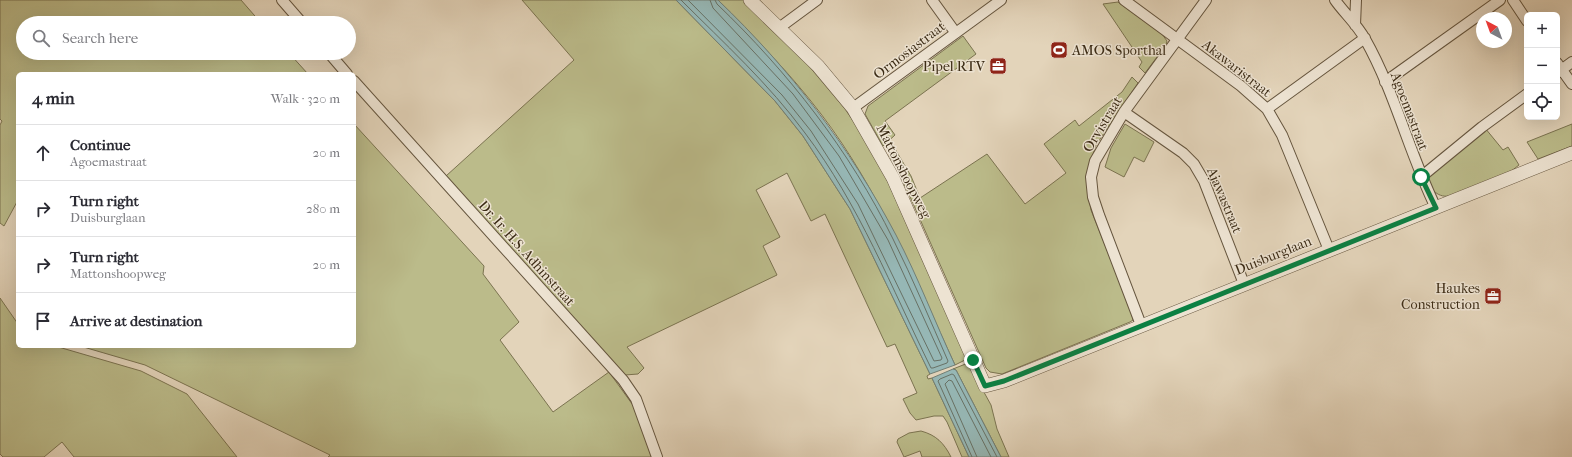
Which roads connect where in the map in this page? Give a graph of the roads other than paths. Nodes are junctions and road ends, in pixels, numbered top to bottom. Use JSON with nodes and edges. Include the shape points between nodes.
{"nodes":[{"id":1,"x":282,"y":0,"type":"edge"},
{"id":2,"x":750,"y":0,"type":"edge"},
{"id":3,"x":816,"y":0,"type":"edge"},
{"id":4,"x":932,"y":0,"type":"edge"},
{"id":5,"x":1001,"y":0,"type":"edge"},
{"id":6,"x":1124,"y":0,"type":"edge"},
{"id":7,"x":1206,"y":0,"type":"edge"},
{"id":8,"x":1334,"y":0,"type":"edge"},
{"id":9,"x":1356,"y":0,"type":"edge"},
{"id":10,"x":1500,"y":0,"type":"edge"},
{"id":11,"x":1512,"y":0,"type":"edge"},
{"id":12,"x":296,"y":16,"type":"edge"},
{"id":13,"x":1524,"y":17,"type":"edge"},
{"id":14,"x":1355,"y":25,"type":"junction"},
{"id":15,"x":779,"y":28,"type":"junction"},
{"id":16,"x":956,"y":32,"type":"junction"},
{"id":17,"x":1364,"y":38,"type":"junction"},
{"id":18,"x":1177,"y":40,"type":"junction"},
{"id":19,"x":335,"y":60,"type":"edge"},
{"id":20,"x":1572,"y":62,"type":"edge"},
{"id":21,"x":1560,"y":68,"type":"edge"},
{"id":22,"x":1560,"y":71,"type":"edge"},
{"id":23,"x":345,"y":72,"type":"edge"},
{"id":24,"x":1385,"y":82,"type":"junction"},
{"id":25,"x":356,"y":84,"type":"edge"},
{"id":26,"x":1572,"y":84,"type":"edge"},
{"id":27,"x":1524,"y":96,"type":"edge"},
{"id":28,"x":853,"y":108,"type":"junction"},
{"id":29,"x":1267,"y":109,"type":"junction"},
{"id":30,"x":1124,"y":112,"type":"junction"},
{"id":31,"x":1572,"y":153,"type":"edge"},
{"id":32,"x":1421,"y":177,"type":"junction"},
{"id":33,"x":1436,"y":208,"type":"junction"},
{"id":34,"x":1329,"y":250,"type":"junction"},
{"id":35,"x":1244,"y":284,"type":"junction"},
{"id":36,"x":1141,"y":325,"type":"junction"},
{"id":37,"x":985,"y":386,"type":"joint"},
{"id":38,"x":657,"y":457,"type":"edge"}],
"edges":[{"from":1,"to":12,"type":"street"},
{"from":2,"to":15,"type":"street","name":"Mattonshoopweg"},
{"from":3,"to":15,"type":"street"},
{"from":4,"to":16,"type":"street"},
{"from":5,"to":16,"type":"street","name":"Ormosiastraat"},
{"from":6,"to":18,"type":"street","name":"Akawaristraat"},
{"from":7,"to":18,"type":"street","name":"Orvistraat"},
{"from":8,"to":14,"type":"street","name":"Agoemastraat"},
{"from":9,"to":14,"type":"street"},
{"from":10,"to":24,"type":"street"},
{"from":11,"to":13,"type":"street"},
{"from":14,"to":17,"type":"street","name":"Agoemastraat"},
{"from":15,"to":28,"type":"street","name":"Mattonshoopweg","via":[[818,66]]},
{"from":16,"to":28,"type":"street","name":"Ormosiastraat"},
{"from":17,"to":24,"type":"street","name":"Agoemastraat"},
{"from":17,"to":29,"type":"street"},
{"from":18,"to":29,"type":"street","name":"Akawaristraat","via":[[1241,86]]},
{"from":18,"to":30,"type":"street","name":"Orvistraat"},
{"from":19,"to":23,"type":"street"},
{"from":20,"to":21,"type":"street"},
{"from":22,"to":26,"type":"street"},
{"from":24,"to":32,"type":"street","name":"Agoemastraat"},
{"from":25,"to":38,"type":"street","name":"Dr. Ir. H.S. Adhinstraat","via":[[623,380],[636,399]]},
{"from":27,"to":32,"type":"street"},
{"from":28,"to":37,"type":"street","name":"Mattonshoopweg","via":[[893,178]]},
{"from":29,"to":34,"type":"street","name":"Akawaristraat","via":[[1282,135]]},
{"from":30,"to":35,"type":"street","name":"Ajawastraat","via":[[1183,153],[1194,164],[1204,181]]},
{"from":30,"to":36,"type":"street","name":"Orvistraat","via":[[1094,161],[1091,177],[1093,197]]},
{"from":31,"to":33,"type":"street","name":"Duisburglaan"},
{"from":32,"to":33,"type":"street","name":"Agoemastraat"},
{"from":33,"to":34,"type":"street","name":"Duisburglaan"},
{"from":34,"to":35,"type":"street","name":"Duisburglaan"},
{"from":35,"to":36,"type":"street","name":"Duisburglaan"},
{"from":36,"to":37,"type":"street","name":"Duisburglaan","via":[[1004,381]]}]}
